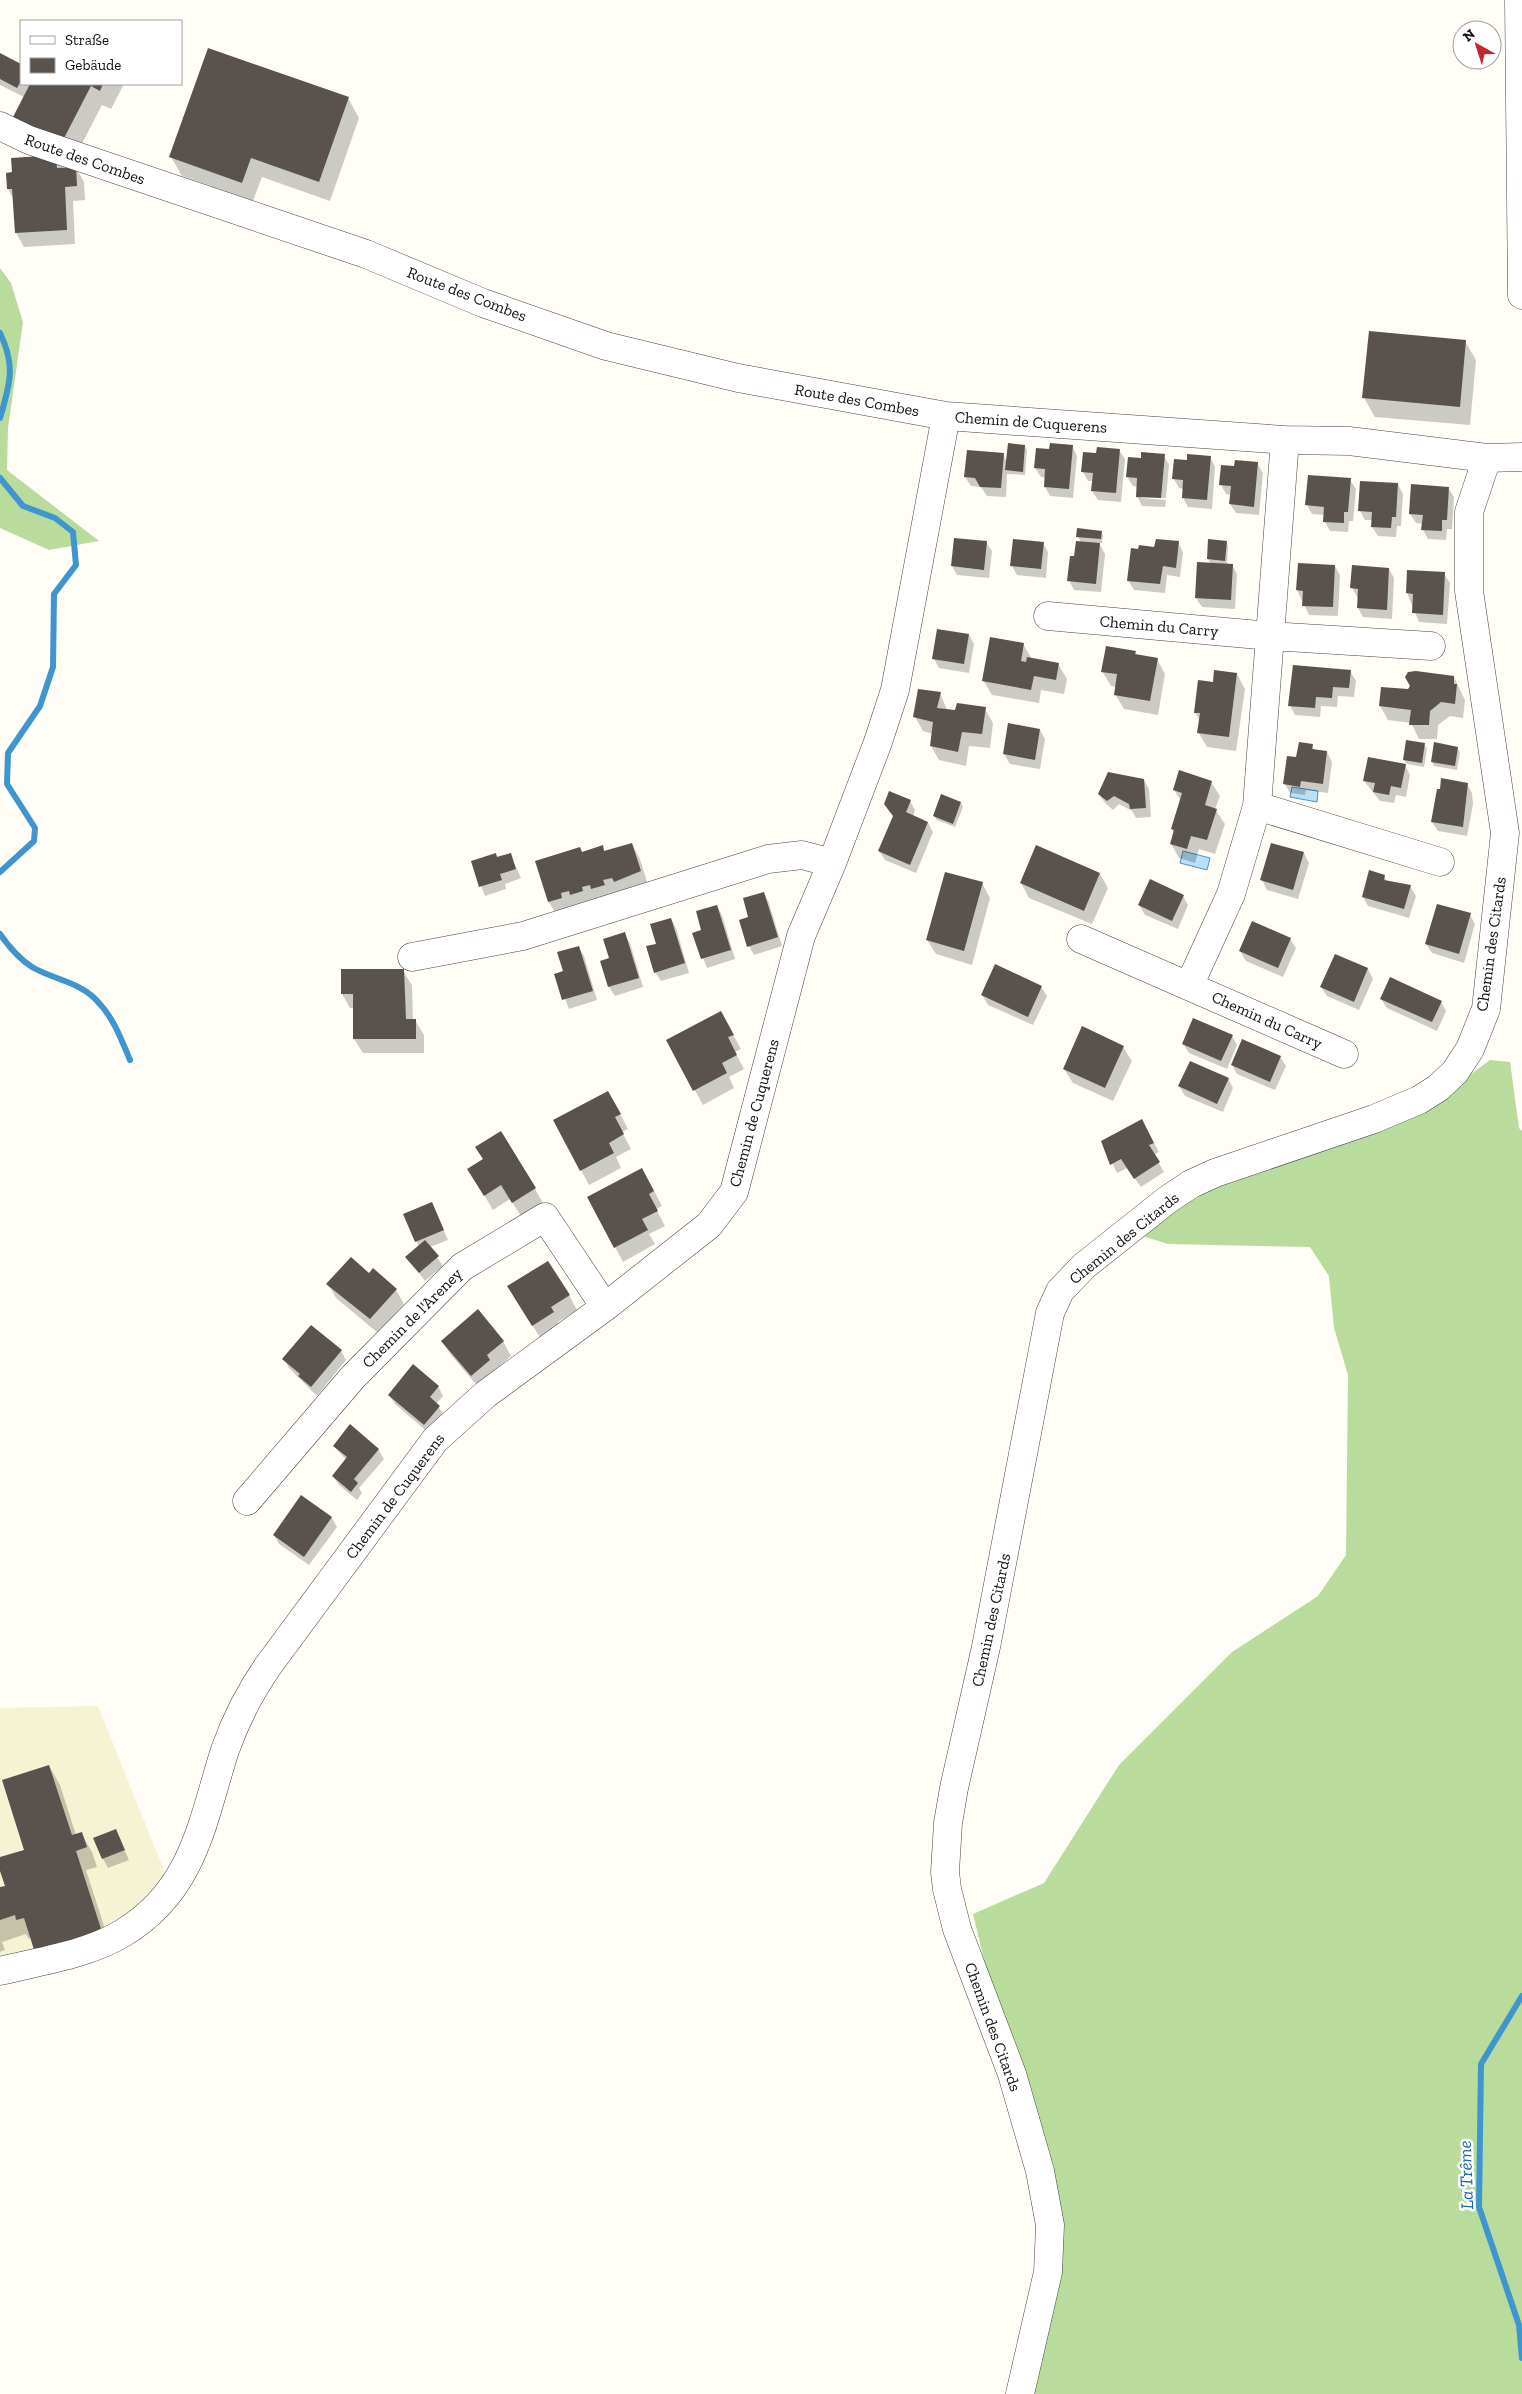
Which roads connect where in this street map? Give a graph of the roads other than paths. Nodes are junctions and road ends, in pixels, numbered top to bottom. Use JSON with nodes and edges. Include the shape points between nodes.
{"nodes":[{"id":1,"x":1518,"y":0,"type":"edge"},
{"id":2,"x":0,"y":126,"type":"edge"},
{"id":3,"x":1522,"y":295,"type":"edge"},
{"id":4,"x":946,"y":416,"type":"junction"},
{"id":5,"x":1285,"y":440,"type":"junction"},
{"id":6,"x":1522,"y":457,"type":"edge"},
{"id":7,"x":1487,"y":458,"type":"junction"},
{"id":8,"x":1048,"y":616,"type":"dead end"},
{"id":9,"x":1270,"y":636,"type":"junction"},
{"id":10,"x":1431,"y":646,"type":"dead end"},
{"id":11,"x":1257,"y":806,"type":"junction"},
{"id":12,"x":1440,"y":862,"type":"dead end"},
{"id":13,"x":832,"y":863,"type":"junction"},
{"id":14,"x":1081,"y":939,"type":"dead end"},
{"id":15,"x":412,"y":957,"type":"dead end"},
{"id":16,"x":1189,"y":986,"type":"junction"},
{"id":17,"x":1344,"y":1054,"type":"dead end"},
{"id":18,"x":606,"y":1307,"type":"junction"},
{"id":19,"x":247,"y":1501,"type":"dead end"},
{"id":20,"x":0,"y":1970,"type":"edge"},
{"id":21,"x":1020,"y":2394,"type":"edge"}],
"edges":[{"from":1,"to":3,"type":"street"},
{"from":2,"to":4,"type":"street","name":"Route des Combes","via":[[29,140],[366,254],[484,303],[606,346],[738,378]]},
{"from":4,"to":5,"type":"street","name":"Chemin de Cuquerens"},
{"from":4,"to":13,"type":"street","name":"Chemin de Cuquerens","via":[[895,690]]},
{"from":5,"to":7,"type":"street","name":"Chemin de Cuquerens","via":[[1349,441]]},
{"from":5,"to":9,"type":"street"},
{"from":6,"to":7,"type":"street"},
{"from":7,"to":21,"type":"street","name":"Chemin des Citards","via":[[1469,512],[1469,591],[1505,832],[1486,1009],[1470,1049],[1455,1072],[1419,1100],[1374,1119],[1216,1172],[1191,1184],[1070,1279],[1054,1302],[1049,1320],[986,1647],[954,1788],[945,1872],[957,1929],[1012,2074],[1040,2171],[1050,2226],[1048,2272]]},
{"from":8,"to":9,"type":"street","name":"Chemin du Carry"},
{"from":9,"to":10,"type":"street","name":"Chemin du Carry"},
{"from":9,"to":11,"type":"street"},
{"from":11,"to":12,"type":"street"},
{"from":11,"to":16,"type":"street","via":[[1230,894]]},
{"from":13,"to":15,"type":"street","via":[[802,855],[768,859],[524,936]]},
{"from":13,"to":18,"type":"street","name":"Chemin de Cuquerens","via":[[801,936],[734,1192],[708,1225]]},
{"from":14,"to":16,"type":"street","name":"Chemin du Carry"},
{"from":16,"to":17,"type":"street","name":"Chemin du Carry"},
{"from":18,"to":19,"type":"street","name":"Chemin de l'Areney","via":[[545,1217],[462,1267],[353,1377]]},
{"from":18,"to":20,"type":"street","name":"Chemin de Cuquerens","via":[[486,1394],[434,1440],[245,1702],[193,1854],[168,1895],[124,1933],[103,1943]]}]}
